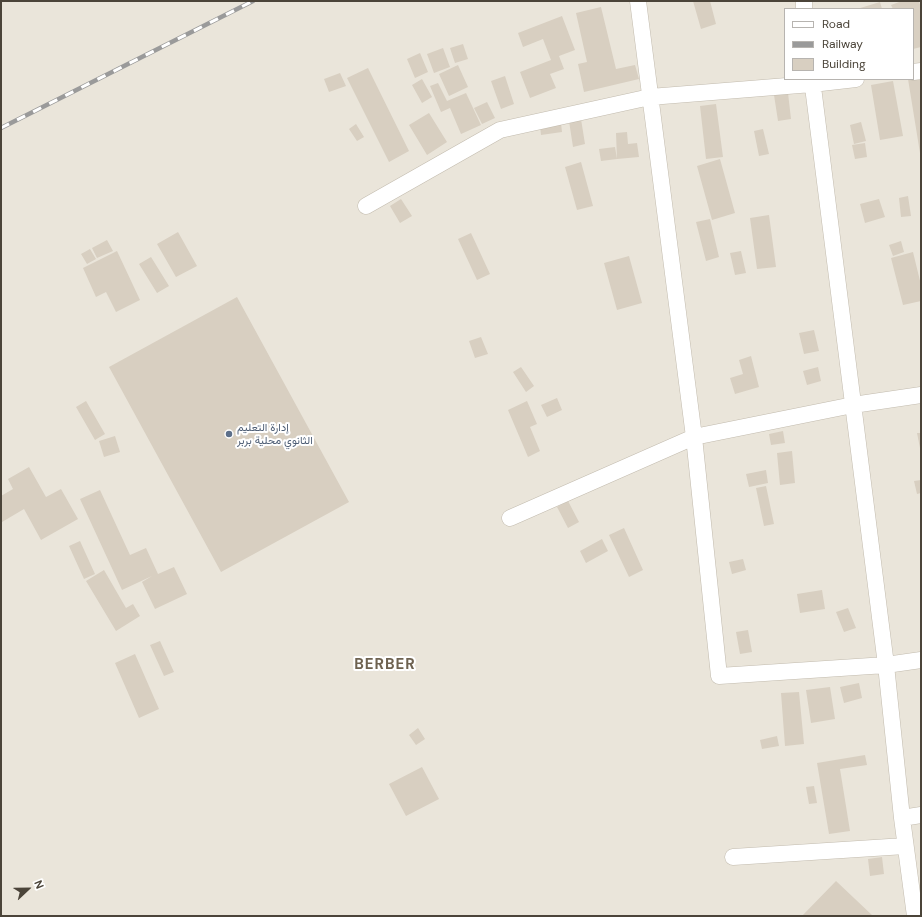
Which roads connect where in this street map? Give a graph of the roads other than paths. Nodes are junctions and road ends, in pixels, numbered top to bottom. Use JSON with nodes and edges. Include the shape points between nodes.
{"nodes":[{"id":1,"x":638,"y":1,"type":"edge"},
{"id":2,"x":841,"y":80,"type":"edge"},
{"id":3,"x":812,"y":82,"type":"edge"},
{"id":4,"x":650,"y":97,"type":"junction"},
{"id":5,"x":366,"y":206,"type":"dead end"},
{"id":6,"x":921,"y":395,"type":"edge"},
{"id":7,"x":853,"y":406,"type":"junction"},
{"id":8,"x":694,"y":436,"type":"junction"},
{"id":9,"x":510,"y":518,"type":"dead end"},
{"id":10,"x":921,"y":660,"type":"edge"},
{"id":11,"x":886,"y":665,"type":"junction"},
{"id":12,"x":921,"y":815,"type":"edge"},
{"id":13,"x":902,"y":818,"type":"junction"},
{"id":14,"x":905,"y":846,"type":"junction"},
{"id":15,"x":733,"y":857,"type":"dead end"},
{"id":16,"x":915,"y":916,"type":"edge"}],
"edges":[{"from":1,"to":4,"type":"street"},
{"from":2,"to":3,"type":"street"},
{"from":3,"to":4,"type":"street"},
{"from":3,"to":7,"type":"street"},
{"from":4,"to":5,"type":"street","via":[[500,130]]},
{"from":4,"to":8,"type":"street"},
{"from":6,"to":7,"type":"street"},
{"from":7,"to":8,"type":"street"},
{"from":7,"to":11,"type":"street"},
{"from":8,"to":9,"type":"street"},
{"from":8,"to":11,"type":"street","via":[[719,676]]},
{"from":10,"to":11,"type":"street"},
{"from":11,"to":13,"type":"street"},
{"from":12,"to":13,"type":"street"},
{"from":13,"to":14,"type":"street"},
{"from":14,"to":15,"type":"street"},
{"from":14,"to":16,"type":"street"}]}
